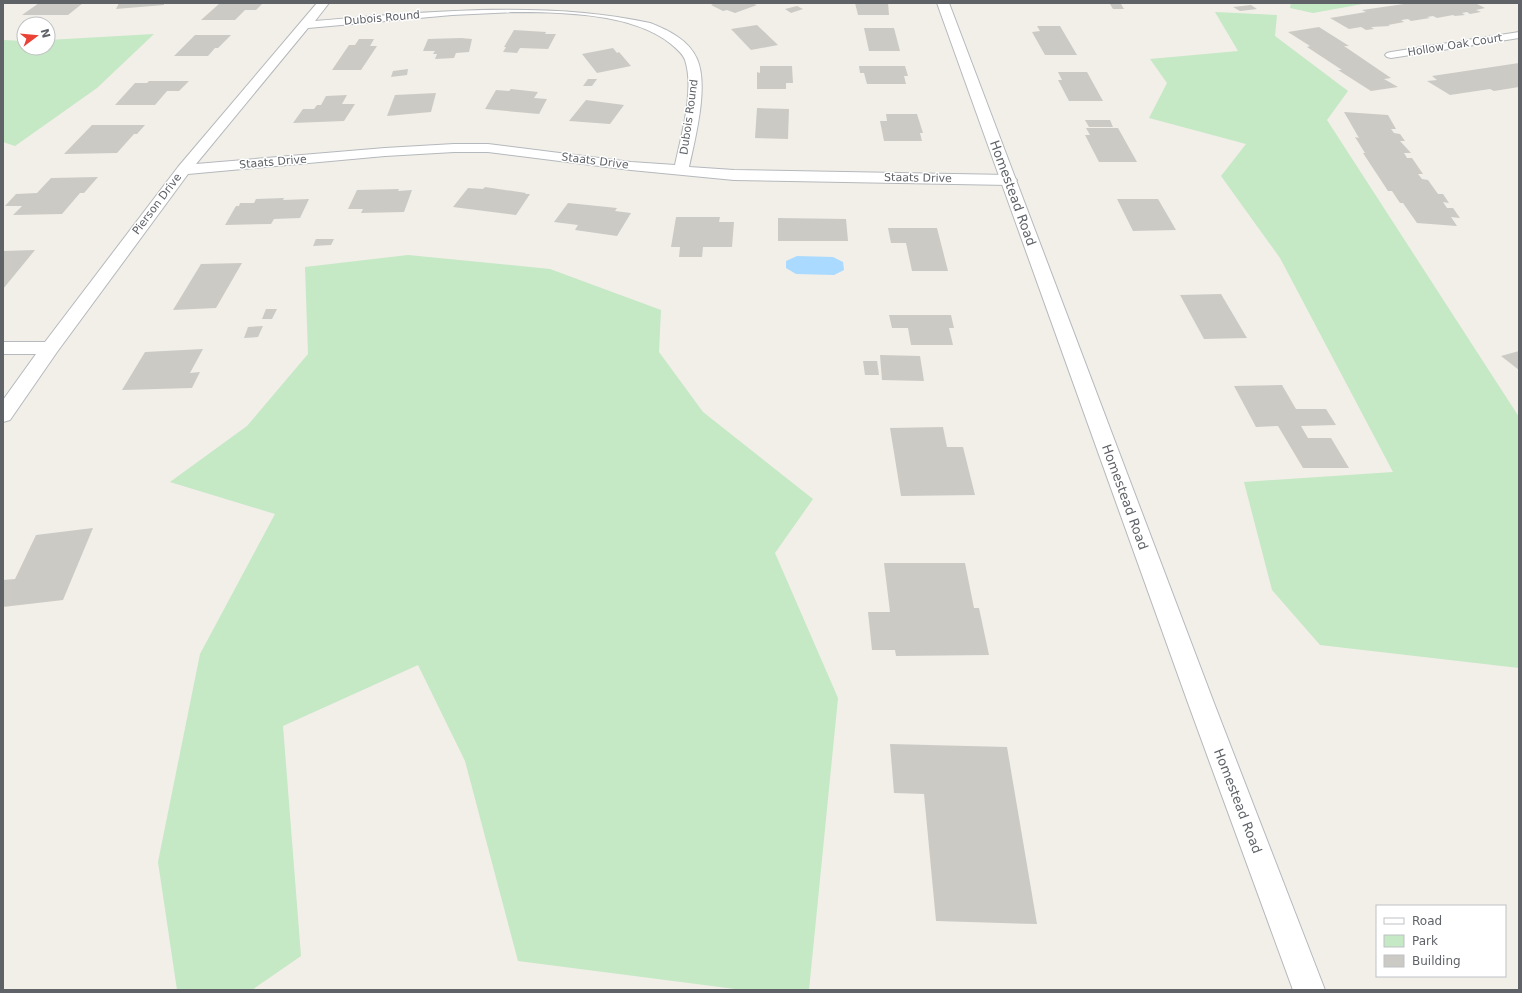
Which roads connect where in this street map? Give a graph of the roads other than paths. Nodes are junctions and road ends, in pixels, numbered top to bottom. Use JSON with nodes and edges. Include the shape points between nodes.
{"nodes":[{"id":1,"x":323,"y":3,"type":"edge"},
{"id":2,"x":943,"y":3,"type":"edge"},
{"id":3,"x":305,"y":25,"type":"junction"},
{"id":4,"x":1519,"y":35,"type":"edge"},
{"id":5,"x":1391,"y":55,"type":"dead end"},
{"id":6,"x":183,"y":170,"type":"junction"},
{"id":7,"x":681,"y":170,"type":"junction"},
{"id":8,"x":1009,"y":180,"type":"junction"},
{"id":9,"x":3,"y":348,"type":"edge"},
{"id":10,"x":50,"y":348,"type":"junction"},
{"id":11,"x":3,"y":415,"type":"edge"},
{"id":12,"x":1309,"y":990,"type":"edge"}],
"edges":[{"from":1,"to":3,"type":"street","name":"Pierson Drive"},
{"from":2,"to":8,"type":"street","name":"Homestead Road"},
{"from":3,"to":6,"type":"street","name":"Pierson Drive"},
{"from":3,"to":7,"type":"street","name":"Dubois Round","via":[[542,5],[594,9],[648,24],[682,47],[691,60],[695,74]]},
{"from":4,"to":5,"type":"lane","name":"Hollow Oak Court"},
{"from":6,"to":7,"type":"street","name":"Staats Drive","via":[[454,148],[502,150]]},
{"from":6,"to":10,"type":"street","name":"Pierson Drive"},
{"from":7,"to":8,"type":"street","name":"Staats Drive","via":[[734,175]]},
{"from":8,"to":12,"type":"street","name":"Homestead Road"},
{"from":9,"to":10,"type":"street"},
{"from":10,"to":11,"type":"street","name":"Pierson Drive"}]}
